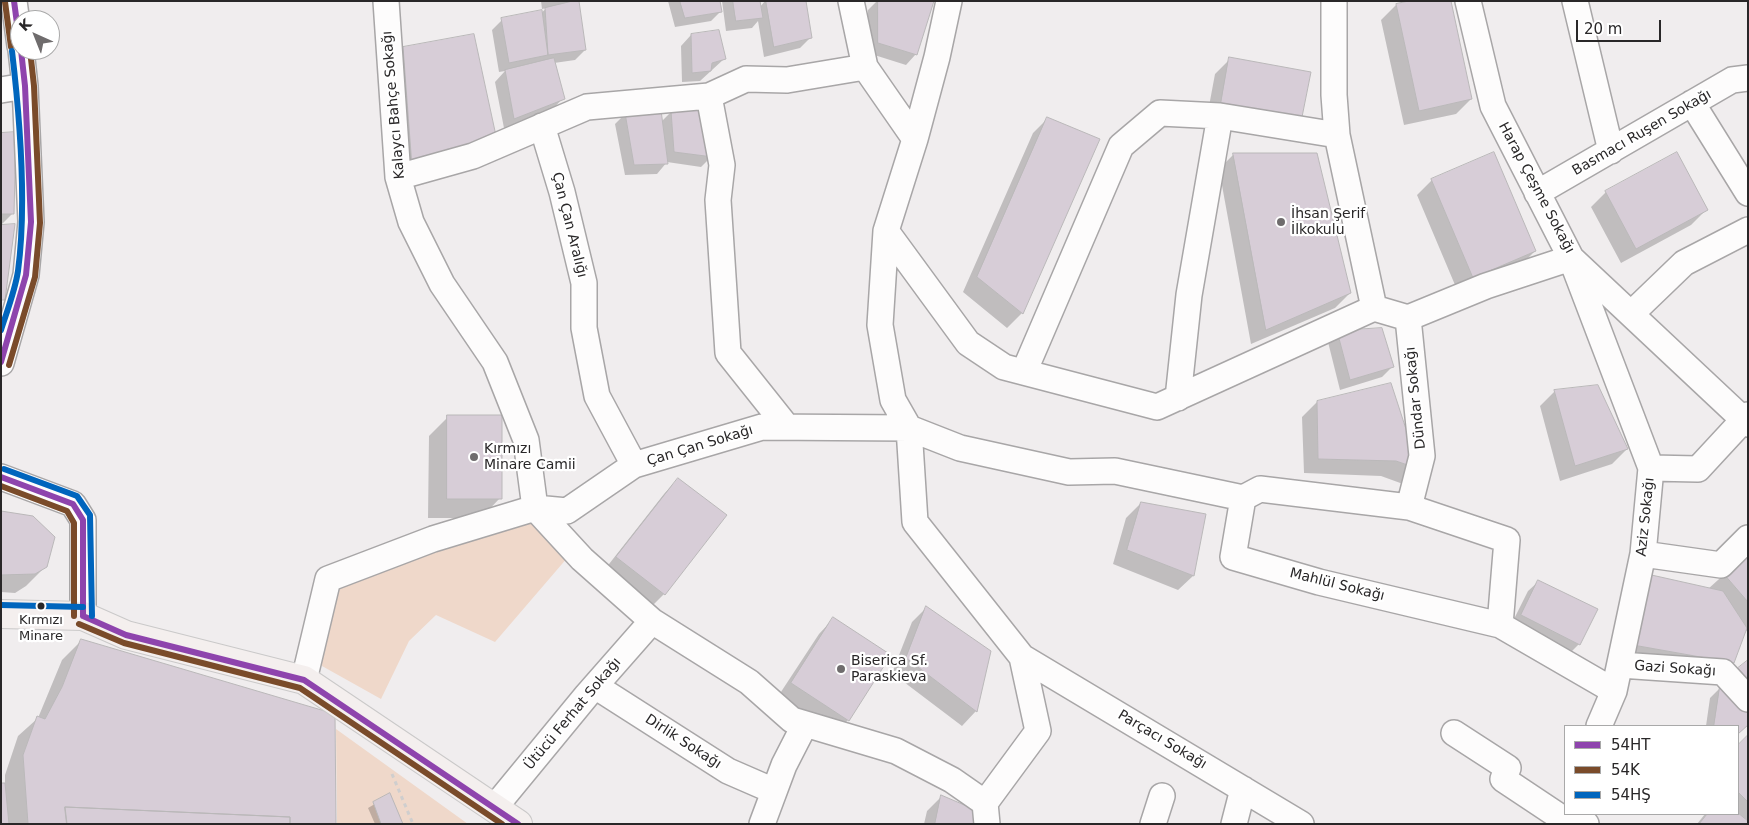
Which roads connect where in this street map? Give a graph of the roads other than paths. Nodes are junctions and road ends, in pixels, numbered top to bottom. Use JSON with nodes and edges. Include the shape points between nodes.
{"nodes":[{"id":1,"x":386,"y":1,"type":"edge"},
{"id":2,"x":851,"y":1,"type":"edge"},
{"id":3,"x":949,"y":1,"type":"edge"},
{"id":4,"x":1334,"y":1,"type":"edge"},
{"id":5,"x":1468,"y":1,"type":"edge"},
{"id":6,"x":1575,"y":1,"type":"edge"},
{"id":7,"x":22,"y":60,"type":"edge"},
{"id":8,"x":866,"y":67,"type":"junction"},
{"id":9,"x":1748,"y":78,"type":"edge"},
{"id":10,"x":26,"y":86,"type":"junction"},
{"id":11,"x":1,"y":90,"type":"edge"},
{"id":12,"x":709,"y":96,"type":"junction"},
{"id":13,"x":1692,"y":103,"type":"junction"},
{"id":14,"x":1220,"y":116,"type":"junction"},
{"id":15,"x":542,"y":126,"type":"junction"},
{"id":16,"x":1337,"y":134,"type":"junction"},
{"id":17,"x":914,"y":138,"type":"junction"},
{"id":18,"x":1611,"y":150,"type":"junction"},
{"id":19,"x":398,"y":177,"type":"junction"},
{"id":20,"x":1537,"y":193,"type":"junction"},
{"id":21,"x":1748,"y":193,"type":"edge"},
{"id":22,"x":1748,"y":230,"type":"edge"},
{"id":23,"x":886,"y":231,"type":"junction"},
{"id":24,"x":1571,"y":258,"type":"junction"},
{"id":25,"x":1374,"y":308,"type":"junction"},
{"id":26,"x":1631,"y":314,"type":"junction"},
{"id":27,"x":1408,"y":318,"type":"junction"},
{"id":28,"x":1,"y":363,"type":"edge"},
{"id":29,"x":1024,"y":372,"type":"junction"},
{"id":30,"x":1178,"y":398,"type":"junction"},
{"id":31,"x":1746,"y":419,"type":"edge"},
{"id":32,"x":787,"y":428,"type":"junction"},
{"id":33,"x":909,"y":428,"type":"junction"},
{"id":34,"x":634,"y":465,"type":"junction"},
{"id":35,"x":1652,"y":468,"type":"junction"},
{"id":36,"x":1,"y":477,"type":"edge"},
{"id":37,"x":1243,"y":498,"type":"junction"},
{"id":38,"x":1409,"y":507,"type":"junction"},
{"id":39,"x":535,"y":508,"type":"junction"},
{"id":40,"x":1748,"y":538,"type":"edge"},
{"id":41,"x":1643,"y":554,"type":"junction"},
{"id":42,"x":1,"y":614,"type":"edge"},
{"id":43,"x":83,"y":616,"type":"junction"},
{"id":44,"x":652,"y":621,"type":"junction"},
{"id":45,"x":1500,"y":625,"type":"junction"},
{"id":46,"x":1022,"y":657,"type":"junction"},
{"id":47,"x":1620,"y":665,"type":"junction"},
{"id":48,"x":304,"y":680,"type":"junction"},
{"id":49,"x":595,"y":686,"type":"junction"},
{"id":50,"x":1614,"y":691,"type":"junction"},
{"id":51,"x":1748,"y":699,"type":"edge"},
{"id":52,"x":805,"y":724,"type":"junction"},
{"id":53,"x":1599,"y":725,"type":"edge"},
{"id":54,"x":1454,"y":733,"type":"dead end"},
{"id":55,"x":1243,"y":789,"type":"junction"},
{"id":56,"x":774,"y":791,"type":"junction"},
{"id":57,"x":1162,"y":796,"type":"dead end"},
{"id":58,"x":494,"y":808,"type":"junction"},
{"id":59,"x":1562,"y":811,"type":"edge"},
{"id":60,"x":986,"y":813,"type":"edge"},
{"id":61,"x":1569,"y":815,"type":"edge"},
{"id":62,"x":518,"y":824,"type":"edge"},
{"id":63,"x":762,"y":824,"type":"edge"},
{"id":64,"x":1153,"y":824,"type":"edge"},
{"id":65,"x":1234,"y":824,"type":"edge"},
{"id":66,"x":1301,"y":824,"type":"edge"},
{"id":67,"x":1586,"y":824,"type":"edge"}],
"edges":[{"from":1,"to":19,"type":"street","name":"Kalaycı Bahçe Sokağı"},
{"from":2,"to":8,"type":"street"},
{"from":3,"to":17,"type":"street"},
{"from":4,"to":16,"type":"street"},
{"from":5,"to":20,"type":"street","name":"Harap Çeşme Sokağı","via":[[1493,106]]},
{"from":6,"to":18,"type":"street"},
{"from":7,"to":10,"type":"street"},
{"from":8,"to":12,"type":"street","via":[[787,80],[746,79]]},
{"from":8,"to":17,"type":"street"},
{"from":9,"to":13,"type":"street","name":"Basmacı Ruşen Sokağı","via":[[1732,80]]},
{"from":10,"to":11,"type":"street"},
{"from":10,"to":28,"type":"street","via":[[31,222],[26,275]]},
{"from":12,"to":15,"type":"street","via":[[587,107]]},
{"from":12,"to":32,"type":"street","via":[[722,165],[718,200],[728,353]]},
{"from":13,"to":18,"type":"street","name":"Basmacı Ruşen Sokağı"},
{"from":13,"to":21,"type":"street"},
{"from":14,"to":16,"type":"street"},
{"from":14,"to":29,"type":"street","via":[[1160,113],[1121,146]]},
{"from":14,"to":30,"type":"street","via":[[1189,296]]},
{"from":15,"to":19,"type":"street","via":[[473,156]]},
{"from":15,"to":34,"type":"street","name":"Çan Çan Aralığı","via":[[584,283],[584,328],[597,396]]},
{"from":16,"to":25,"type":"street"},
{"from":17,"to":23,"type":"street"},
{"from":18,"to":20,"type":"street","name":"Basmacı Ruşen Sokağı"},
{"from":19,"to":39,"type":"street","name":"Kalaycı Bahçe Sokağı","via":[[411,222],[442,284],[495,362],[526,440]]},
{"from":20,"to":24,"type":"street","name":"Harap Çeşme Sokağı"},
{"from":22,"to":26,"type":"street","via":[[1684,263]]},
{"from":23,"to":29,"type":"street","via":[[968,343],[1004,367]]},
{"from":23,"to":33,"type":"street","via":[[880,325],[893,400]]},
{"from":24,"to":26,"type":"street","name":"Harap Çeşme Sokağı"},
{"from":24,"to":27,"type":"street","via":[[1486,286]]},
{"from":24,"to":35,"type":"street","name":"Aziz Sokağı"},
{"from":25,"to":27,"type":"street"},
{"from":25,"to":30,"type":"street"},
{"from":26,"to":31,"type":"street","name":"Harap Çeşme Sokağı"},
{"from":27,"to":38,"type":"street","name":"Dündar Sokağı","via":[[1422,456]]},
{"from":29,"to":30,"type":"street","via":[[1157,407]]},
{"from":31,"to":35,"type":"street","via":[[1698,469]]},
{"from":32,"to":33,"type":"street","name":"Çan Çan Sokağı"},
{"from":32,"to":34,"type":"street","name":"Çan Çan Sokağı","via":[[762,427]]},
{"from":33,"to":37,"type":"street","via":[[960,448],[1069,472],[1116,472]]},
{"from":33,"to":46,"type":"street","via":[[915,522]]},
{"from":34,"to":39,"type":"street","name":"Çan Çan Sokağı","via":[[568,511]]},
{"from":35,"to":41,"type":"street","name":"Aziz Sokağı"},
{"from":36,"to":43,"type":"street","via":[[73,504],[83,520]]},
{"from":37,"to":38,"type":"street","via":[[1260,489]]},
{"from":37,"to":45,"type":"street","name":"Mahlül Sokağı","via":[[1233,557],[1318,582]]},
{"from":38,"to":45,"type":"street","via":[[1507,540]]},
{"from":39,"to":44,"type":"street","via":[[582,559]]},
{"from":39,"to":48,"type":"street","via":[[432,539],[328,579]]},
{"from":40,"to":41,"type":"street","via":[[1720,565]]},
{"from":41,"to":47,"type":"street","name":"Aziz Sokağı"},
{"from":42,"to":43,"type":"main road"},
{"from":43,"to":48,"type":"main road","via":[[126,635]]},
{"from":44,"to":49,"type":"street","name":"Ütücü Ferhat Sokağı"},
{"from":44,"to":52,"type":"street","via":[[749,682],[792,720]]},
{"from":45,"to":50,"type":"street"},
{"from":46,"to":55,"type":"street","name":"Parçacı Sokağı"},
{"from":46,"to":60,"type":"street","via":[[1038,731]]},
{"from":47,"to":50,"type":"street","name":"Aziz Sokağı"},
{"from":47,"to":51,"type":"street","name":"Gazi Sokağı","via":[[1722,672]]},
{"from":48,"to":58,"type":"main road"},
{"from":49,"to":56,"type":"street","name":"Dirlik Sokağı","via":[[728,771]]},
{"from":49,"to":58,"type":"street","name":"Ütücü Ferhat Sokağı"},
{"from":50,"to":53,"type":"street","name":"Aziz Sokağı"},
{"from":52,"to":56,"type":"street"},
{"from":52,"to":60,"type":"street","via":[[896,751],[952,780]]},
{"from":54,"to":59,"type":"street","via":[[1508,768],[1503,779]]},
{"from":55,"to":65,"type":"street"},
{"from":55,"to":66,"type":"street","name":"Parçacı Sokağı"},
{"from":56,"to":63,"type":"street"},
{"from":57,"to":64,"type":"street"},
{"from":58,"to":62,"type":"main road"},
{"from":61,"to":67,"type":"street"}]}
